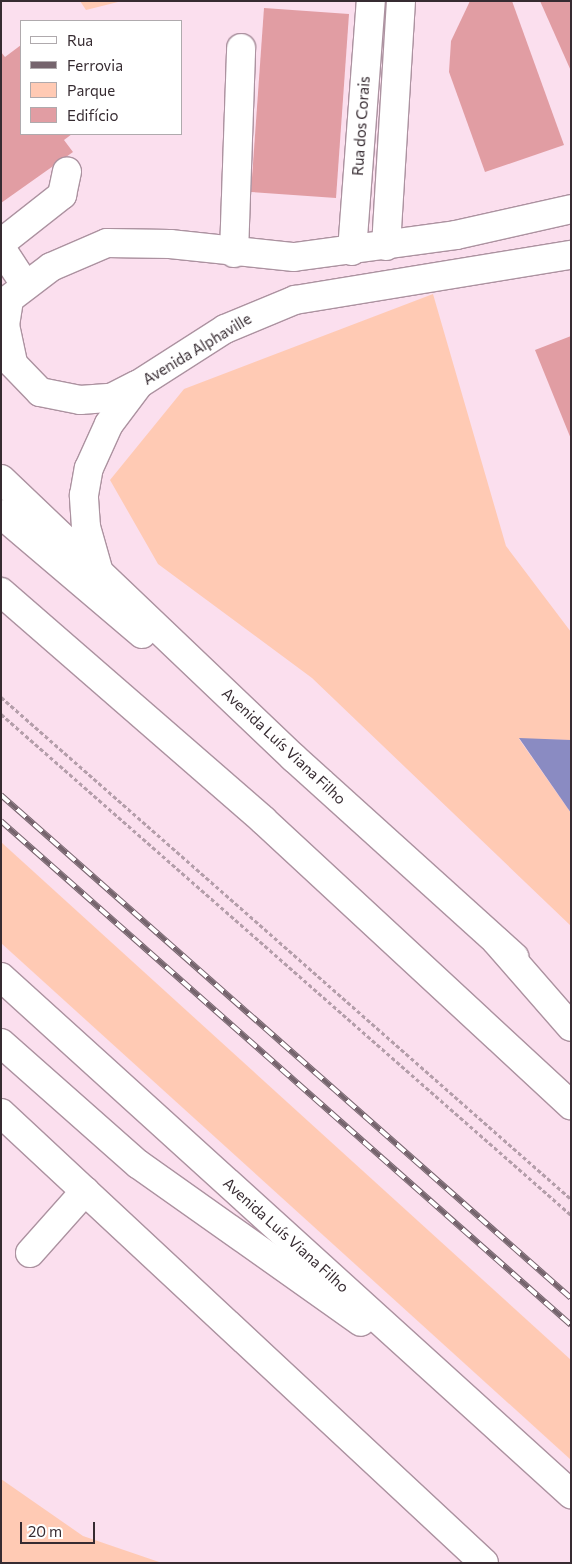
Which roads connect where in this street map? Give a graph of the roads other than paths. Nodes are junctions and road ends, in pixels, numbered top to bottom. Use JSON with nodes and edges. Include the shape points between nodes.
{"nodes":[{"id":1,"x":371,"y":1,"type":"edge"},
{"id":2,"x":401,"y":1,"type":"edge"},
{"id":3,"x":241,"y":48,"type":"dead end"},
{"id":4,"x":67,"y":172,"type":"dead end"},
{"id":5,"x":571,"y":209,"type":"edge"},
{"id":6,"x":1,"y":243,"type":"edge"},
{"id":7,"x":386,"y":246,"type":"junction"},
{"id":8,"x":1,"y":248,"type":"edge"},
{"id":9,"x":352,"y":251,"type":"junction"},
{"id":10,"x":234,"y":253,"type":"junction"},
{"id":11,"x":571,"y":255,"type":"edge"},
{"id":12,"x":12,"y":297,"type":"edge"},
{"id":13,"x":139,"y":384,"type":"junction"},
{"id":14,"x":1,"y":480,"type":"edge"},
{"id":15,"x":1,"y":514,"type":"edge"},
{"id":16,"x":98,"y":569,"type":"junction"},
{"id":17,"x":1,"y":592,"type":"edge"},
{"id":18,"x":294,"y":758,"type":"junction"},
{"id":19,"x":496,"y":941,"type":"junction"},
{"id":20,"x":1,"y":977,"type":"edge"},
{"id":21,"x":571,"y":1008,"type":"edge"},
{"id":22,"x":571,"y":1027,"type":"edge"},
{"id":23,"x":1,"y":1043,"type":"edge"},
{"id":24,"x":571,"y":1105,"type":"edge"},
{"id":25,"x":1,"y":1113,"type":"edge"},
{"id":26,"x":84,"y":1191,"type":"junction"},
{"id":27,"x":30,"y":1253,"type":"dead end"},
{"id":28,"x":446,"y":1380,"type":"junction"},
{"id":29,"x":571,"y":1494,"type":"edge"},
{"id":30,"x":482,"y":1561,"type":"edge"}],
"edges":[{"from":1,"to":9,"type":"main road","name":"Rua dos Corais"},
{"from":2,"to":7,"type":"main road"},
{"from":3,"to":10,"type":"main road"},
{"from":4,"to":6,"type":"main road","via":[[62,195]]},
{"from":5,"to":7,"type":"main road"},
{"from":7,"to":9,"type":"main road"},
{"from":8,"to":12,"type":"main road"},
{"from":9,"to":10,"type":"main road","via":[[294,257]]},
{"from":10,"to":12,"type":"main road","via":[[170,244],[106,244],[72,256]]},
{"from":11,"to":13,"type":"main road","name":"Avenida Alphaville","via":[[295,300],[225,330]]},
{"from":12,"to":13,"type":"main road","via":[[5,325],[13,364],[40,392],[80,400],[111,398]]},
{"from":13,"to":16,"type":"main road","name":"Avenida Alphaville","via":[[109,424],[89,468],[84,496],[86,527]]},
{"from":14,"to":16,"type":"main road","name":"Avenida Luís Viana Filho"},
{"from":15,"to":18,"type":"main road"},
{"from":16,"to":18,"type":"main road","name":"Avenida Luís Viana Filho"},
{"from":17,"to":24,"type":"main road","via":[[263,820]]},
{"from":18,"to":19,"type":"main road","name":"Avenida Luís Viana Filho"},
{"from":19,"to":21,"type":"main road","name":"Avenida Luís Viana Filho"},
{"from":19,"to":22,"type":"main road"},
{"from":20,"to":28,"type":"main road","name":"Avenida Luís Viana Filho"},
{"from":23,"to":28,"type":"main road","via":[[138,1164],[234,1236]]},
{"from":25,"to":26,"type":"main road"},
{"from":26,"to":27,"type":"main road"},
{"from":26,"to":30,"type":"main road"},
{"from":28,"to":29,"type":"main road","name":"Avenida Luís Viana Filho"}]}
